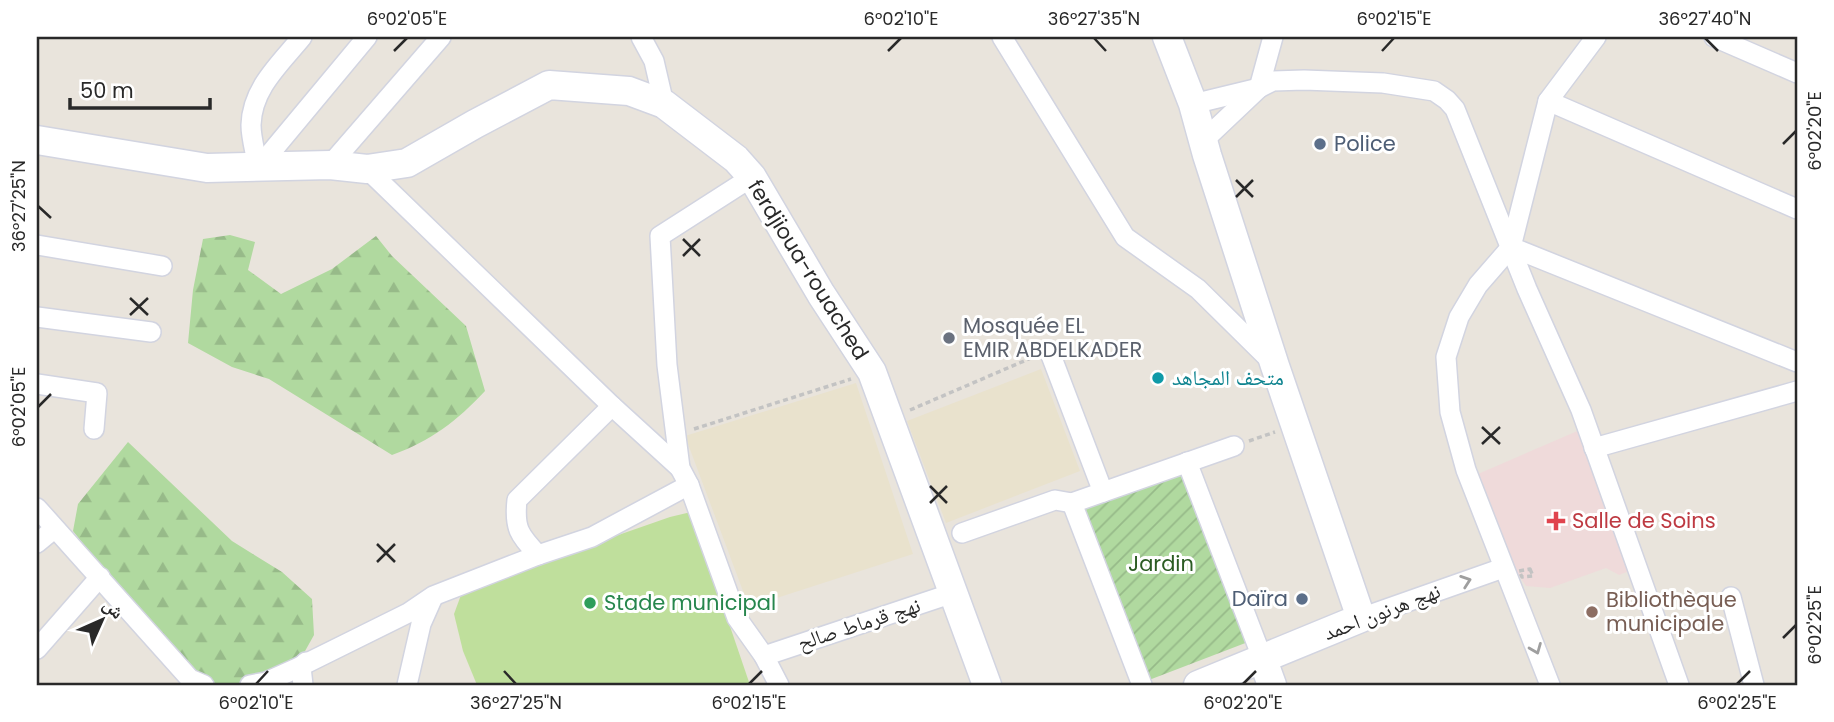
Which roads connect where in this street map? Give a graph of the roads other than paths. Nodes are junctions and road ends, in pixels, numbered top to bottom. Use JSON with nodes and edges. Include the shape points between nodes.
{"nodes":[{"id":1,"x":302,"y":37,"type":"edge"},
{"id":2,"x":367,"y":37,"type":"edge"},
{"id":3,"x":441,"y":37,"type":"edge"},
{"id":4,"x":641,"y":37,"type":"edge"},
{"id":5,"x":1002,"y":37,"type":"edge"},
{"id":6,"x":1147,"y":37,"type":"edge"},
{"id":7,"x":1167,"y":37,"type":"edge"},
{"id":8,"x":1273,"y":37,"type":"edge"},
{"id":9,"x":1596,"y":37,"type":"edge"},
{"id":10,"x":1714,"y":37,"type":"edge"},
{"id":11,"x":1797,"y":73,"type":"edge"},
{"id":12,"x":1259,"y":88,"type":"junction"},
{"id":13,"x":1548,"y":101,"type":"junction"},
{"id":14,"x":664,"y":104,"type":"junction"},
{"id":15,"x":1193,"y":104,"type":"junction"},
{"id":16,"x":37,"y":140,"type":"edge"},
{"id":17,"x":1205,"y":148,"type":"junction"},
{"id":18,"x":330,"y":165,"type":"junction"},
{"id":19,"x":258,"y":168,"type":"junction"},
{"id":20,"x":367,"y":169,"type":"junction"},
{"id":21,"x":752,"y":177,"type":"junction"},
{"id":22,"x":1797,"y":209,"type":"edge"},
{"id":23,"x":37,"y":245,"type":"edge"},
{"id":24,"x":1511,"y":247,"type":"junction"},
{"id":25,"x":162,"y":266,"type":"dead end"},
{"id":26,"x":37,"y":317,"type":"edge"},
{"id":27,"x":151,"y":332,"type":"dead end"},
{"id":28,"x":1049,"y":350,"type":"road end"},
{"id":29,"x":1797,"y":362,"type":"edge"},
{"id":30,"x":1275,"y":366,"type":"junction"},
{"id":31,"x":37,"y":384,"type":"edge"},
{"id":32,"x":1797,"y":391,"type":"edge"},
{"id":33,"x":611,"y":406,"type":"junction"},
{"id":34,"x":94,"y":429,"type":"dead end"},
{"id":35,"x":1234,"y":446,"type":"dead end"},
{"id":36,"x":1594,"y":448,"type":"junction"},
{"id":37,"x":1187,"y":462,"type":"junction"},
{"id":38,"x":685,"y":476,"type":"junction"},
{"id":39,"x":1103,"y":492,"type":"junction"},
{"id":40,"x":1073,"y":503,"type":"junction"},
{"id":41,"x":37,"y":508,"type":"edge"},
{"id":42,"x":54,"y":529,"type":"junction"},
{"id":43,"x":962,"y":533,"type":"dead end"},
{"id":44,"x":37,"y":543,"type":"edge"},
{"id":45,"x":538,"y":555,"type":"junction"},
{"id":46,"x":1503,"y":568,"type":"junction"},
{"id":47,"x":100,"y":577,"type":"junction"},
{"id":48,"x":953,"y":593,"type":"junction"},
{"id":49,"x":433,"y":596,"type":"junction"},
{"id":50,"x":1731,"y":597,"type":"dead end"},
{"id":51,"x":1372,"y":614,"type":"junction"},
{"id":52,"x":37,"y":649,"type":"edge"},
{"id":53,"x":764,"y":656,"type":"junction"},
{"id":54,"x":306,"y":662,"type":"junction"},
{"id":55,"x":1268,"y":673,"type":"edge"},
{"id":56,"x":204,"y":685,"type":"edge"},
{"id":57,"x":250,"y":685,"type":"edge"},
{"id":58,"x":303,"y":685,"type":"edge"},
{"id":59,"x":407,"y":685,"type":"edge"},
{"id":60,"x":779,"y":685,"type":"edge"},
{"id":61,"x":987,"y":685,"type":"edge"},
{"id":62,"x":1142,"y":685,"type":"edge"},
{"id":63,"x":1198,"y":685,"type":"edge"},
{"id":64,"x":1550,"y":685,"type":"edge"},
{"id":65,"x":1679,"y":685,"type":"edge"},
{"id":66,"x":1754,"y":685,"type":"edge"}],
"edges":[{"from":1,"to":19,"type":"street","via":[[264,82],[254,103],[251,127]]},
{"from":2,"to":19,"type":"street"},
{"from":3,"to":18,"type":"street"},
{"from":4,"to":14,"type":"street","via":[[654,61]]},
{"from":5,"to":30,"type":"street","via":[[1125,237],[1198,289]]},
{"from":6,"to":17,"type":"main road","via":[[1170,89]]},
{"from":7,"to":15,"type":"main road"},
{"from":8,"to":12,"type":"street"},
{"from":9,"to":13,"type":"street"},
{"from":10,"to":11,"type":"street"},
{"from":12,"to":15,"type":"street"},
{"from":12,"to":17,"type":"street"},
{"from":12,"to":24,"type":"street","via":[[1304,80],[1383,83],[1434,91],[1455,109]]},
{"from":13,"to":22,"type":"street"},
{"from":13,"to":24,"type":"street"},
{"from":14,"to":20,"type":"main road","name":"ferdjioua-rouached","via":[[629,92],[549,85],[407,163]]},
{"from":14,"to":21,"type":"main road","name":"ferdjioua-rouached","via":[[736,159]]},
{"from":15,"to":17,"type":"main road"},
{"from":16,"to":19,"type":"main road","name":"ferdjioua-rouached","via":[[207,168]]},
{"from":17,"to":30,"type":"main road"},
{"from":18,"to":19,"type":"main road","name":"ferdjioua-rouached"},
{"from":18,"to":20,"type":"main road","name":"ferdjioua-rouached"},
{"from":20,"to":33,"type":"street"},
{"from":21,"to":38,"type":"street","via":[[660,236],[667,365]]},
{"from":21,"to":48,"type":"main road","name":"ferdjioua-rouached","via":[[872,372]]},
{"from":23,"to":25,"type":"street"},
{"from":24,"to":29,"type":"street"},
{"from":24,"to":36,"type":"street"},
{"from":24,"to":46,"type":"street","via":[[1478,285],[1459,317],[1446,357],[1450,412],[1466,471]]},
{"from":26,"to":27,"type":"street"},
{"from":28,"to":39,"type":"street"},
{"from":30,"to":51,"type":"main road"},
{"from":31,"to":34,"type":"street","via":[[97,393]]},
{"from":32,"to":36,"type":"street"},
{"from":33,"to":38,"type":"street"},
{"from":33,"to":45,"type":"street","via":[[517,500],[515,520],[522,538]]},
{"from":35,"to":37,"type":"street"},
{"from":36,"to":65,"type":"street"},
{"from":37,"to":39,"type":"street"},
{"from":37,"to":55,"type":"street"},
{"from":38,"to":45,"type":"street","via":[[592,537]]},
{"from":38,"to":53,"type":"street","via":[[737,618]]},
{"from":39,"to":40,"type":"street"},
{"from":40,"to":43,"type":"street","via":[[1055,500]]},
{"from":40,"to":62,"type":"street"},
{"from":41,"to":42,"type":"street"},
{"from":42,"to":44,"type":"street"},
{"from":42,"to":47,"type":"street"},
{"from":45,"to":49,"type":"street"},
{"from":51,"to":46,"type":"street","name":"نهج هرنون احمد","one_way":true},
{"from":46,"to":64,"type":"street","one_way":true},
{"from":47,"to":52,"type":"street"},
{"from":47,"to":56,"type":"street","via":[[190,679]]},
{"from":48,"to":53,"type":"street","name":"نهج قرماط صالح"},
{"from":48,"to":61,"type":"main road","name":"ferdjioua-rouached"},
{"from":49,"to":54,"type":"street","via":[[408,613]]},
{"from":49,"to":59,"type":"street","via":[[421,624]]},
{"from":50,"to":66,"type":"street"},
{"from":51,"to":55,"type":"main road","name":"نهج هرنون احمد"},
{"from":53,"to":60,"type":"street"},
{"from":54,"to":57,"type":"street"},
{"from":54,"to":58,"type":"street","via":[[301,667]]},
{"from":55,"to":63,"type":"main road","name":"نهج هرنون احمد"}]}
